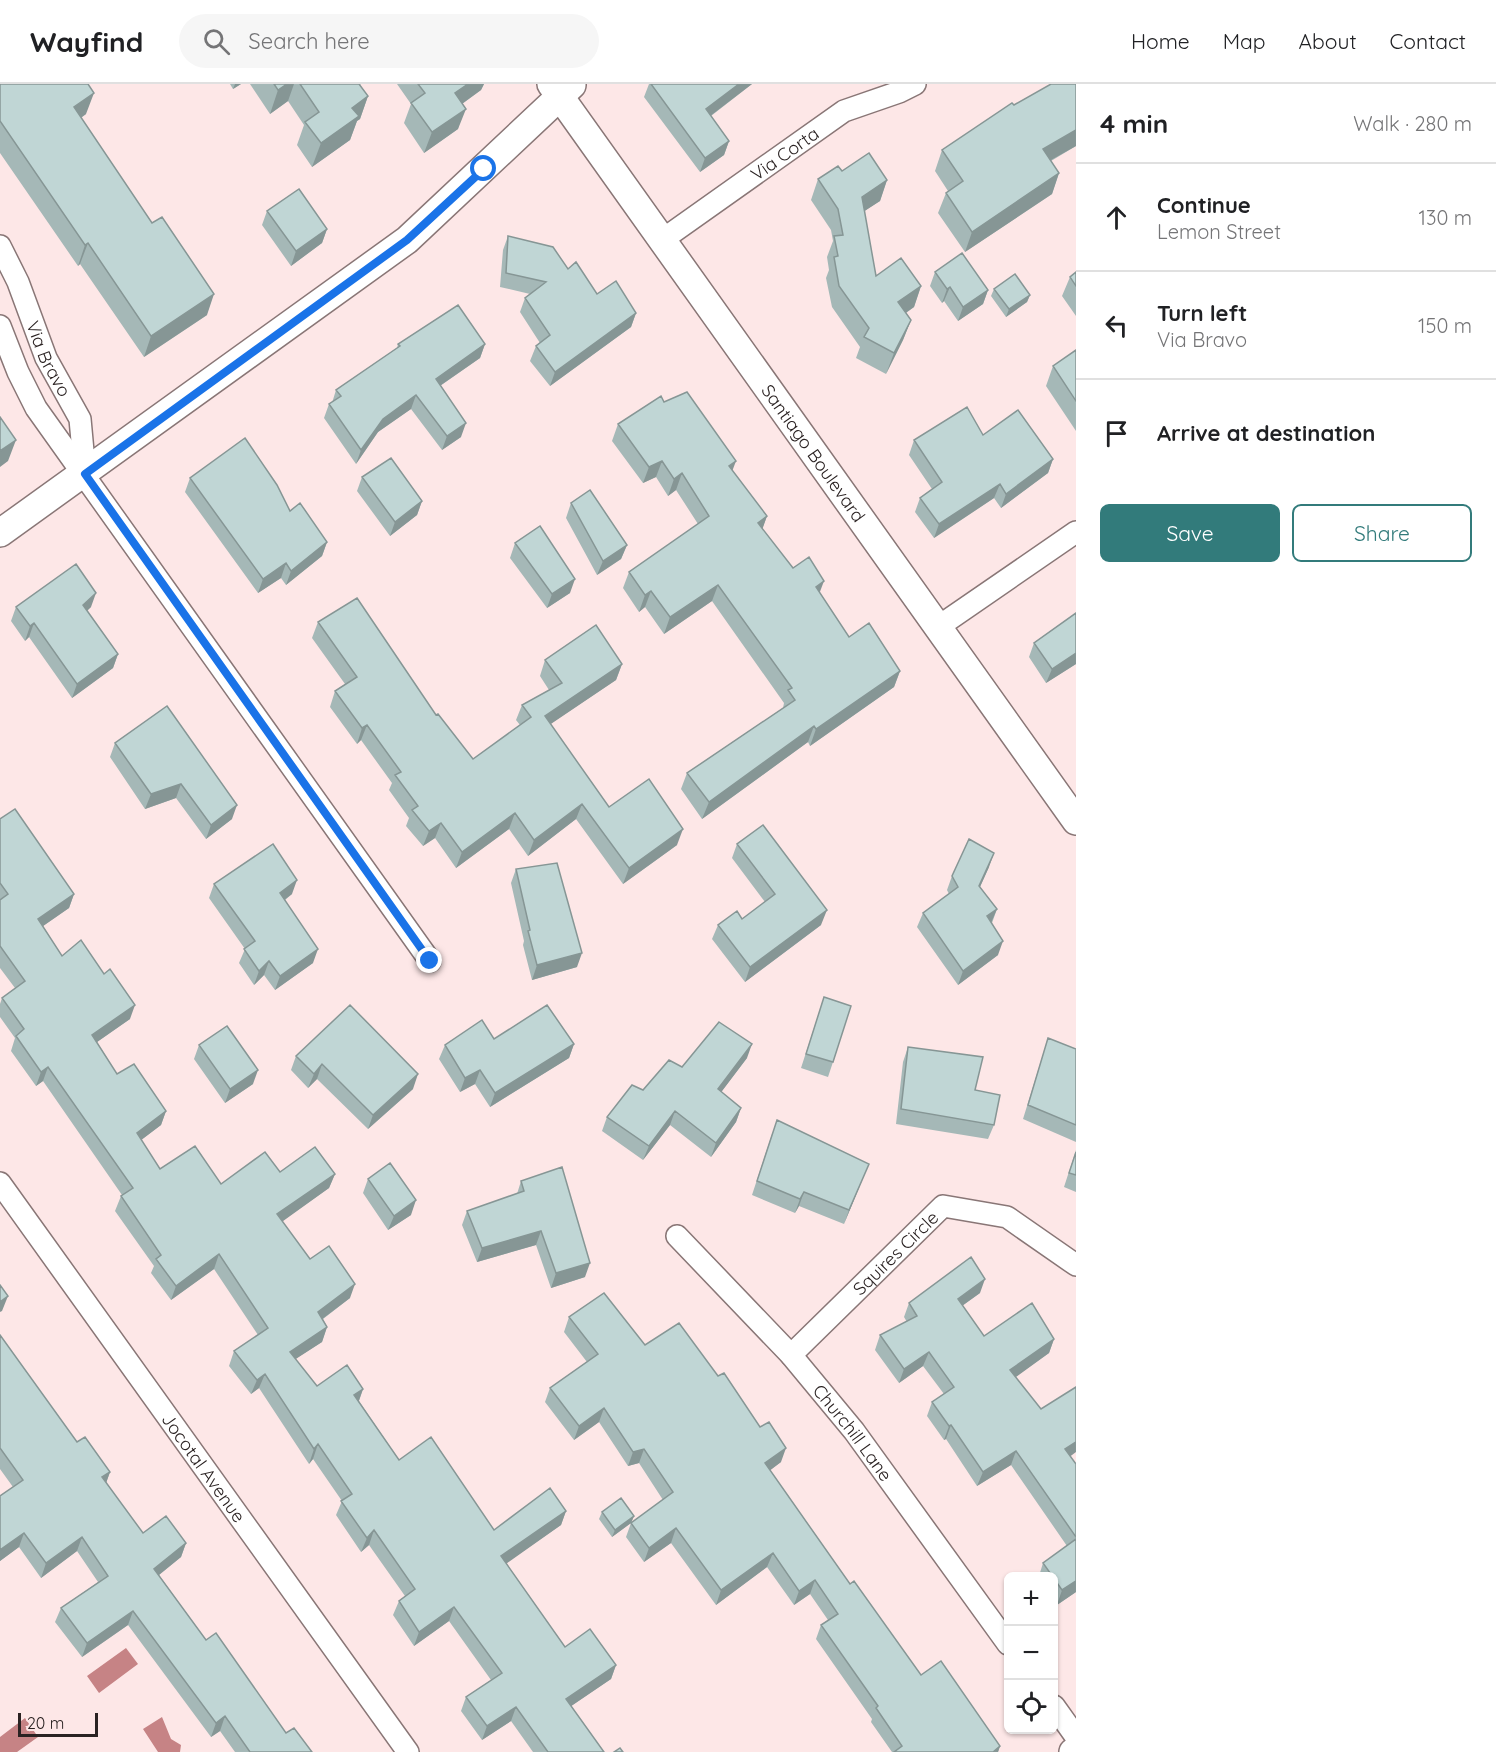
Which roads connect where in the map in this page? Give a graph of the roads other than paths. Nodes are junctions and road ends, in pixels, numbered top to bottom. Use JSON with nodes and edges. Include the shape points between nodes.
{"nodes":[{"id":1,"x":915,"y":84,"type":"edge"},
{"id":2,"x":561,"y":88,"type":"edge"},
{"id":3,"x":662,"y":240,"type":"junction"},
{"id":4,"x":0,"y":246,"type":"edge"},
{"id":5,"x":0,"y":326,"type":"edge"},
{"id":6,"x":85,"y":474,"type":"junction"},
{"id":7,"x":1076,"y":532,"type":"edge"},
{"id":8,"x":0,"y":533,"type":"edge"},
{"id":9,"x":938,"y":627,"type":"junction"},
{"id":10,"x":1076,"y":821,"type":"edge"},
{"id":11,"x":430,"y":961,"type":"dead end"},
{"id":12,"x":0,"y":1183,"type":"edge"},
{"id":13,"x":677,"y":1236,"type":"dead end"},
{"id":14,"x":1076,"y":1265,"type":"edge"},
{"id":15,"x":791,"y":1355,"type":"junction"},
{"id":16,"x":1004,"y":1638,"type":"edge"},
{"id":17,"x":1058,"y":1713,"type":"edge"},
{"id":18,"x":1076,"y":1737,"type":"edge"},
{"id":19,"x":408,"y":1752,"type":"edge"}],
"edges":[{"from":1,"to":3,"type":"street","name":"Via Corta","via":[[844,111]]},
{"from":2,"to":3,"type":"street","name":"Santiago Boulevard"},
{"from":2,"to":6,"type":"street","via":[[407,240]]},
{"from":3,"to":9,"type":"street","name":"Santiago Boulevard"},
{"from":4,"to":6,"type":"street","name":"Via Bravo","via":[[46,358],[80,419]]},
{"from":5,"to":6,"type":"street","name":"Via Bravo","via":[[36,408]]},
{"from":6,"to":8,"type":"street"},
{"from":6,"to":11,"type":"street","name":"Via Bravo"},
{"from":7,"to":9,"type":"street"},
{"from":9,"to":10,"type":"street","name":"Santiago Boulevard"},
{"from":12,"to":19,"type":"street","name":"Jocotal Avenue"},
{"from":13,"to":15,"type":"street","name":"Churchill Lane"},
{"from":14,"to":15,"type":"street","name":"Squires Circle","via":[[1007,1217],[943,1206]]},
{"from":15,"to":16,"type":"street","name":"Churchill Lane","via":[[854,1431]]},
{"from":17,"to":18,"type":"street"}]}
